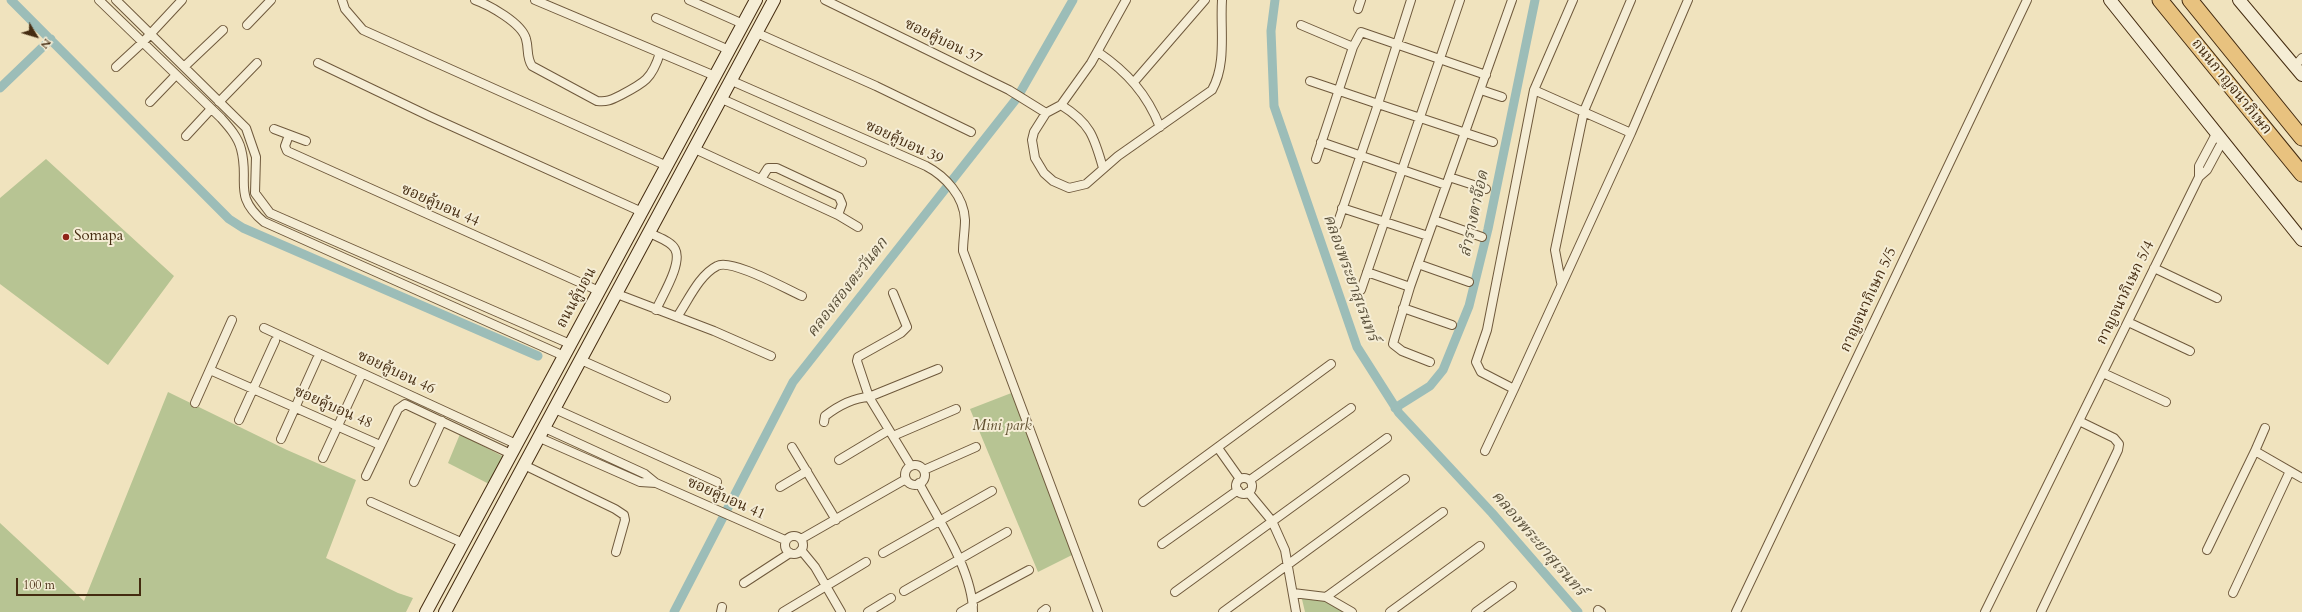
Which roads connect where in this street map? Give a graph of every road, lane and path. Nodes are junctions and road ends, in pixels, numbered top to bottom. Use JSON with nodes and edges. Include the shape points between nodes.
{"nodes":[{"id":1,"x":116,"y":0,"type":"edge"},
{"id":2,"x":182,"y":0,"type":"edge"},
{"id":3,"x":271,"y":0,"type":"edge"},
{"id":4,"x":342,"y":0,"type":"edge"},
{"id":5,"x":475,"y":0,"type":"edge"},
{"id":6,"x":535,"y":0,"type":"edge"},
{"id":7,"x":689,"y":0,"type":"edge"},
{"id":8,"x":756,"y":0,"type":"edge"},
{"id":9,"x":774,"y":0,"type":"edge"},
{"id":10,"x":825,"y":0,"type":"edge"},
{"id":11,"x":1126,"y":0,"type":"edge"},
{"id":12,"x":1205,"y":0,"type":"edge"},
{"id":13,"x":1222,"y":0,"type":"edge"},
{"id":14,"x":1361,"y":0,"type":"edge"},
{"id":15,"x":1411,"y":0,"type":"edge"},
{"id":16,"x":1460,"y":0,"type":"edge"},
{"id":17,"x":1512,"y":0,"type":"edge"},
{"id":18,"x":1573,"y":0,"type":"edge"},
{"id":19,"x":1631,"y":0,"type":"edge"},
{"id":20,"x":1688,"y":0,"type":"edge"},
{"id":21,"x":2027,"y":0,"type":"edge"},
{"id":22,"x":2110,"y":0,"type":"edge"},
{"id":23,"x":2160,"y":0,"type":"edge"},
{"id":24,"x":2190,"y":0,"type":"edge"},
{"id":25,"x":2239,"y":0,"type":"edge"},
{"id":26,"x":104,"y":2,"type":"edge"},
{"id":27,"x":1358,"y":9,"type":"dead end"},
{"id":28,"x":656,"y":18,"type":"dead end"},
{"id":29,"x":743,"y":24,"type":"junction"},
{"id":30,"x":247,"y":25,"type":"dead end"},
{"id":31,"x":1301,"y":25,"type":"dead end"},
{"id":32,"x":222,"y":30,"type":"dead end"},
{"id":33,"x":757,"y":33,"type":"junction"},
{"id":34,"x":150,"y":34,"type":"junction"},
{"id":35,"x":142,"y":43,"type":"junction"},
{"id":36,"x":1396,"y":43,"type":"junction"},
{"id":37,"x":1353,"y":47,"type":"junction"},
{"id":38,"x":729,"y":50,"type":"junction"},
{"id":39,"x":1098,"y":52,"type":"junction"},
{"id":40,"x":660,"y":53,"type":"junction"},
{"id":41,"x":1439,"y":59,"type":"junction"},
{"id":42,"x":257,"y":63,"type":"dead end"},
{"id":43,"x":318,"y":63,"type":"dead end"},
{"id":44,"x":185,"y":66,"type":"junction"},
{"id":45,"x":2300,"y":66,"type":"edge"},
{"id":46,"x":116,"y":67,"type":"dead end"},
{"id":47,"x":1486,"y":75,"type":"junction"},
{"id":48,"x":175,"y":76,"type":"junction"},
{"id":49,"x":715,"y":76,"type":"junction"},
{"id":50,"x":732,"y":81,"type":"junction"},
{"id":51,"x":1310,"y":81,"type":"dead end"},
{"id":52,"x":1134,"y":82,"type":"junction"},
{"id":53,"x":1481,"y":90,"type":"junction"},
{"id":54,"x":1534,"y":90,"type":"junction"},
{"id":55,"x":1339,"y":91,"type":"junction"},
{"id":56,"x":1502,"y":97,"type":"dead end"},
{"id":57,"x":722,"y":99,"type":"junction"},
{"id":58,"x":150,"y":102,"type":"dead end"},
{"id":59,"x":219,"y":102,"type":"junction"},
{"id":60,"x":1378,"y":104,"type":"junction"},
{"id":61,"x":1061,"y":105,"type":"junction"},
{"id":62,"x":212,"y":109,"type":"junction"},
{"id":63,"x":1584,"y":111,"type":"junction"},
{"id":64,"x":1046,"y":113,"type":"junction"},
{"id":65,"x":1420,"y":117,"type":"junction"},
{"id":66,"x":1160,"y":127,"type":"junction"},
{"id":67,"x":274,"y":129,"type":"dead end"},
{"id":68,"x":972,"y":132,"type":"dead end"},
{"id":69,"x":1466,"y":132,"type":"junction"},
{"id":70,"x":1630,"y":133,"type":"junction"},
{"id":71,"x":289,"y":135,"type":"junction"},
{"id":72,"x":186,"y":136,"type":"dead end"},
{"id":73,"x":2219,"y":138,"type":"junction"},
{"id":74,"x":2302,"y":138,"type":"edge"},
{"id":75,"x":306,"y":141,"type":"dead end"},
{"id":76,"x":1321,"y":142,"type":"junction"},
{"id":77,"x":1493,"y":142,"type":"dead end"},
{"id":78,"x":695,"y":149,"type":"junction"},
{"id":79,"x":1360,"y":156,"type":"junction"},
{"id":80,"x":1316,"y":159,"type":"dead end"},
{"id":81,"x":862,"y":162,"type":"dead end"},
{"id":82,"x":667,"y":166,"type":"junction"},
{"id":83,"x":1103,"y":168,"type":"junction"},
{"id":84,"x":1403,"y":169,"type":"junction"},
{"id":85,"x":2302,"y":174,"type":"edge"},
{"id":86,"x":761,"y":179,"type":"junction"},
{"id":87,"x":1448,"y":181,"type":"junction"},
{"id":88,"x":1486,"y":189,"type":"dead end"},
{"id":89,"x":1342,"y":208,"type":"junction"},
{"id":90,"x":642,"y":212,"type":"junction"},
{"id":91,"x":270,"y":213,"type":"junction"},
{"id":92,"x":838,"y":215,"type":"junction"},
{"id":93,"x":1434,"y":220,"type":"junction"},
{"id":94,"x":264,"y":222,"type":"junction"},
{"id":95,"x":1384,"y":222,"type":"junction"},
{"id":96,"x":1337,"y":225,"type":"dead end"},
{"id":97,"x":858,"y":227,"type":"dead end"},
{"id":98,"x":650,"y":233,"type":"junction"},
{"id":99,"x":1428,"y":236,"type":"junction"},
{"id":100,"x":1482,"y":237,"type":"dead end"},
{"id":101,"x":2302,"y":240,"type":"edge"},
{"id":102,"x":1418,"y":264,"type":"junction"},
{"id":103,"x":2154,"y":268,"type":"junction"},
{"id":104,"x":1367,"y":272,"type":"junction"},
{"id":105,"x":1469,"y":282,"type":"dead end"},
{"id":106,"x":1561,"y":282,"type":"junction"},
{"id":107,"x":1410,"y":287,"type":"junction"},
{"id":108,"x":1361,"y":290,"type":"dead end"},
{"id":109,"x":599,"y":291,"type":"junction"},
{"id":110,"x":893,"y":293,"type":"dead end"},
{"id":111,"x":617,"y":294,"type":"junction"},
{"id":112,"x":802,"y":296,"type":"dead end"},
{"id":113,"x":2216,"y":298,"type":"dead end"},
{"id":114,"x":1402,"y":308,"type":"junction"},
{"id":115,"x":656,"y":310,"type":"junction"},
{"id":116,"x":677,"y":317,"type":"junction"},
{"id":117,"x":232,"y":320,"type":"dead end"},
{"id":118,"x":2128,"y":322,"type":"junction"},
{"id":119,"x":1452,"y":325,"type":"dead end"},
{"id":120,"x":264,"y":328,"type":"dead end"},
{"id":121,"x":275,"y":341,"type":"dead end"},
{"id":122,"x":570,"y":344,"type":"junction"},
{"id":123,"x":2190,"y":351,"type":"dead end"},
{"id":124,"x":564,"y":356,"type":"junction"},
{"id":125,"x":771,"y":356,"type":"dead end"},
{"id":126,"x":317,"y":359,"type":"dead end"},
{"id":127,"x":581,"y":360,"type":"junction"},
{"id":128,"x":1430,"y":362,"type":"dead end"},
{"id":129,"x":1331,"y":364,"type":"dead end"},
{"id":130,"x":938,"y":369,"type":"dead end"},
{"id":131,"x":210,"y":370,"type":"junction"},
{"id":132,"x":2103,"y":373,"type":"junction"},
{"id":133,"x":360,"y":378,"type":"dead end"},
{"id":134,"x":253,"y":388,"type":"junction"},
{"id":135,"x":1514,"y":390,"type":"junction"},
{"id":136,"x":869,"y":397,"type":"junction"},
{"id":137,"x":666,"y":398,"type":"dead end"},
{"id":138,"x":194,"y":402,"type":"dead end"},
{"id":139,"x":2166,"y":402,"type":"dead end"},
{"id":140,"x":296,"y":406,"type":"junction"},
{"id":141,"x":1351,"y":408,"type":"dead end"},
{"id":142,"x":555,"y":409,"type":"junction"},
{"id":143,"x":956,"y":409,"type":"dead end"},
{"id":144,"x":239,"y":420,"type":"dead end"},
{"id":145,"x":442,"y":421,"type":"junction"},
{"id":146,"x":2079,"y":421,"type":"junction"},
{"id":147,"x":824,"y":422,"type":"dead end"},
{"id":148,"x":338,"y":426,"type":"junction"},
{"id":149,"x":2265,"y":428,"type":"dead end"},
{"id":150,"x":542,"y":433,"type":"junction"},
{"id":151,"x":891,"y":433,"type":"junction"},
{"id":152,"x":1387,"y":438,"type":"dead end"},
{"id":153,"x":281,"y":440,"type":"dead end"},
{"id":154,"x":380,"y":445,"type":"junction"},
{"id":155,"x":792,"y":447,"type":"dead end"},
{"id":156,"x":976,"y":447,"type":"dead end"},
{"id":157,"x":1218,"y":448,"type":"junction"},
{"id":158,"x":514,"y":449,"type":"junction"},
{"id":159,"x":1485,"y":451,"type":"dead end"},
{"id":160,"x":2254,"y":451,"type":"junction"},
{"id":161,"x":323,"y":458,"type":"dead end"},
{"id":162,"x":839,"y":460,"type":"dead end"},
{"id":163,"x":524,"y":465,"type":"junction"},
{"id":164,"x":911,"y":466,"type":"junction"},
{"id":165,"x":924,"y":470,"type":"junction"},
{"id":166,"x":807,"y":471,"type":"junction"},
{"id":167,"x":2290,"y":471,"type":"junction"},
{"id":168,"x":366,"y":476,"type":"dead end"},
{"id":169,"x":2302,"y":478,"type":"edge"},
{"id":170,"x":906,"y":479,"type":"junction"},
{"id":171,"x":1240,"y":479,"type":"junction"},
{"id":172,"x":1405,"y":479,"type":"dead end"},
{"id":173,"x":1250,"y":480,"type":"junction"},
{"id":174,"x":414,"y":482,"type":"dead end"},
{"id":175,"x":717,"y":482,"type":"dead end"},
{"id":176,"x":919,"y":483,"type":"junction"},
{"id":177,"x":780,"y":487,"type":"dead end"},
{"id":178,"x":1238,"y":490,"type":"junction"},
{"id":179,"x":992,"y":491,"type":"dead end"},
{"id":180,"x":1248,"y":492,"type":"junction"},
{"id":181,"x":371,"y":502,"type":"dead end"},
{"id":182,"x":1144,"y":502,"type":"dead end"},
{"id":183,"x":1444,"y":512,"type":"dead end"},
{"id":184,"x":836,"y":520,"type":"junction"},
{"id":185,"x":939,"y":521,"type":"junction"},
{"id":186,"x":1272,"y":521,"type":"junction"},
{"id":187,"x":1008,"y":532,"type":"dead end"},
{"id":188,"x":801,"y":539,"type":"junction"},
{"id":189,"x":785,"y":540,"type":"junction"},
{"id":190,"x":463,"y":543,"type":"junction"},
{"id":191,"x":1162,"y":544,"type":"dead end"},
{"id":192,"x":1480,"y":546,"type":"dead end"},
{"id":193,"x":801,"y":550,"type":"junction"},
{"id":194,"x":2207,"y":550,"type":"dead end"},
{"id":195,"x":616,"y":552,"type":"dead end"},
{"id":196,"x":790,"y":553,"type":"junction"},
{"id":197,"x":883,"y":553,"type":"dead end"},
{"id":198,"x":959,"y":560,"type":"junction"},
{"id":199,"x":866,"y":562,"type":"dead end"},
{"id":200,"x":1289,"y":565,"type":"junction"},
{"id":201,"x":1029,"y":570,"type":"dead end"},
{"id":202,"x":744,"y":583,"type":"dead end"},
{"id":203,"x":826,"y":586,"type":"junction"},
{"id":204,"x":1512,"y":586,"type":"dead end"},
{"id":205,"x":904,"y":591,"type":"dead end"},
{"id":206,"x":1175,"y":592,"type":"dead end"},
{"id":207,"x":1293,"y":593,"type":"junction"},
{"id":208,"x":2233,"y":593,"type":"dead end"},
{"id":209,"x":1326,"y":597,"type":"junction"},
{"id":210,"x":891,"y":598,"type":"dead end"},
{"id":211,"x":973,"y":606,"type":"edge"},
{"id":212,"x":426,"y":612,"type":"edge"},
{"id":213,"x":445,"y":612,"type":"edge"},
{"id":214,"x":783,"y":612,"type":"edge"},
{"id":215,"x":841,"y":612,"type":"edge"},
{"id":216,"x":868,"y":612,"type":"edge"},
{"id":217,"x":961,"y":612,"type":"edge"},
{"id":218,"x":1098,"y":612,"type":"edge"},
{"id":219,"x":1223,"y":612,"type":"edge"},
{"id":220,"x":1296,"y":612,"type":"edge"},
{"id":221,"x":1352,"y":612,"type":"edge"},
{"id":222,"x":1390,"y":612,"type":"edge"},
{"id":223,"x":1476,"y":612,"type":"edge"},
{"id":224,"x":1736,"y":612,"type":"edge"},
{"id":225,"x":1985,"y":612,"type":"edge"},
{"id":226,"x":2041,"y":612,"type":"edge"}],
"edges":[{"from":1,"to":34,"type":"street"},
{"from":2,"to":34,"type":"street"},
{"from":3,"to":30,"type":"street"},
{"from":4,"to":82,"type":"street","via":[[346,10],[363,30]]},
{"from":5,"to":40,"type":"street","via":[[493,7],[522,30],[526,39],[528,61],[532,66],[597,101],[608,102],[637,88],[651,75]]},
{"from":6,"to":40,"type":"street"},
{"from":7,"to":29,"type":"street"},
{"from":8,"to":29,"type":"main road","name":"ถนนคู้บอน"},
{"from":9,"to":33,"type":"main road"},
{"from":10,"to":64,"type":"street","name":"ซอยคู้บอน 37","via":[[1009,90]]},
{"from":11,"to":39,"type":"street"},
{"from":12,"to":52,"type":"street"},
{"from":13,"to":66,"type":"street","via":[[1222,51],[1217,81],[1205,96]]},
{"from":14,"to":27,"type":"street"},
{"from":15,"to":36,"type":"street"},
{"from":16,"to":41,"type":"street"},
{"from":17,"to":47,"type":"street"},
{"from":18,"to":54,"type":"street"},
{"from":19,"to":63,"type":"street"},
{"from":20,"to":70,"type":"street"},
{"from":21,"to":224,"type":"street","name":"กาญจนาภิเษก 5/5"},
{"from":22,"to":73,"type":"main road"},
{"from":23,"to":85,"type":"highway","name":"ถนนกาญจนาภิเษก"},
{"from":24,"to":74,"type":"highway","name":"ถนนกาญจนาภิเษก"},
{"from":25,"to":45,"type":"main road"},
{"from":26,"to":35,"type":"street"},
{"from":28,"to":38,"type":"street"},
{"from":29,"to":38,"type":"main road","name":"ถนนคู้บอน"},
{"from":31,"to":37,"type":"street"},
{"from":32,"to":44,"type":"street"},
{"from":33,"to":50,"type":"main road"},
{"from":33,"to":68,"type":"street"},
{"from":34,"to":35,"type":"street"},
{"from":34,"to":44,"type":"street"},
{"from":35,"to":46,"type":"street"},
{"from":35,"to":48,"type":"street"},
{"from":36,"to":37,"type":"street","via":[[1361,32]]},
{"from":36,"to":41,"type":"street"},
{"from":36,"to":60,"type":"street"},
{"from":37,"to":55,"type":"street"},
{"from":38,"to":49,"type":"main road","name":"ถนนคู้บอน"},
{"from":39,"to":52,"type":"street"},
{"from":39,"to":61,"type":"street"},
{"from":40,"to":49,"type":"street"},
{"from":41,"to":47,"type":"street"},
{"from":41,"to":65,"type":"street"},
{"from":42,"to":59,"type":"street"},
{"from":43,"to":90,"type":"street"},
{"from":44,"to":59,"type":"street"},
{"from":47,"to":53,"type":"street"},
{"from":48,"to":58,"type":"street"},
{"from":48,"to":62,"type":"street"},
{"from":49,"to":82,"type":"main road","name":"ถนนคู้บอน"},
{"from":50,"to":57,"type":"main road"},
{"from":50,"to":218,"type":"street","name":"ซอยคู้บอน 39","via":[[926,166],[942,175],[956,192],[965,218],[963,251]]},
{"from":51,"to":55,"type":"street"},
{"from":52,"to":66,"type":"street","via":[[1147,100]]},
{"from":53,"to":56,"type":"street"},
{"from":53,"to":69,"type":"street"},
{"from":54,"to":63,"type":"street"},
{"from":54,"to":135,"type":"street","via":[[1487,330],[1476,362],[1481,372]]},
{"from":55,"to":60,"type":"street"},
{"from":55,"to":76,"type":"street"},
{"from":57,"to":78,"type":"main road"},
{"from":57,"to":81,"type":"street"},
{"from":59,"to":91,"type":"street","via":[[246,128],[256,157],[255,193]]},
{"from":60,"to":65,"type":"street"},
{"from":60,"to":79,"type":"street"},
{"from":61,"to":64,"type":"street"},
{"from":61,"to":83,"type":"street","via":[[1081,118],[1088,126]]},
{"from":62,"to":72,"type":"street"},
{"from":62,"to":94,"type":"street","via":[[235,136],[241,148],[245,199],[252,211]]},
{"from":63,"to":70,"type":"street"},
{"from":63,"to":106,"type":"street","via":[[1555,250]]},
{"from":64,"to":83,"type":"street","via":[[1032,140],[1035,158],[1044,173],[1053,181],[1069,188],[1086,184]]},
{"from":65,"to":69,"type":"street"},
{"from":65,"to":84,"type":"street"},
{"from":66,"to":83,"type":"street"},
{"from":67,"to":71,"type":"street"},
{"from":69,"to":77,"type":"street"},
{"from":69,"to":87,"type":"street"},
{"from":70,"to":106,"type":"street"},
{"from":71,"to":75,"type":"street"},
{"from":71,"to":109,"type":"street","name":"ซอยคู้บอน 44","via":[[285,146],[287,151]]},
{"from":73,"to":101,"type":"main road"},
{"from":73,"to":103,"type":"street","name":"กาญจนาภิเษก 5/4","via":[[2207,170],[2199,178]]},
{"from":76,"to":79,"type":"street"},
{"from":76,"to":80,"type":"street"},
{"from":78,"to":86,"type":"street"},
{"from":78,"to":98,"type":"main road"},
{"from":79,"to":84,"type":"street"},
{"from":79,"to":89,"type":"street"},
{"from":82,"to":90,"type":"main road","name":"ถนนคู้บอน"},
{"from":84,"to":87,"type":"street"},
{"from":84,"to":95,"type":"street"},
{"from":86,"to":92,"type":"street"},
{"from":86,"to":92,"type":"street","via":[[770,167],[784,171],[838,197],[842,204]]},
{"from":87,"to":88,"type":"street"},
{"from":87,"to":93,"type":"street"},
{"from":89,"to":95,"type":"street"},
{"from":89,"to":96,"type":"street"},
{"from":90,"to":109,"type":"main road","name":"ถนนคู้บอน"},
{"from":91,"to":94,"type":"street"},
{"from":91,"to":122,"type":"street"},
{"from":92,"to":97,"type":"street"},
{"from":93,"to":99,"type":"street"},
{"from":93,"to":100,"type":"street"},
{"from":94,"to":124,"type":"street"},
{"from":95,"to":99,"type":"street"},
{"from":95,"to":104,"type":"street"},
{"from":98,"to":111,"type":"main road"},
{"from":98,"to":115,"type":"street","via":[[672,245],[677,255],[675,268]]},
{"from":99,"to":102,"type":"street"},
{"from":102,"to":105,"type":"street"},
{"from":102,"to":107,"type":"street"},
{"from":103,"to":113,"type":"street"},
{"from":103,"to":118,"type":"street","name":"กาญจนาภิเษก 5/4"},
{"from":104,"to":107,"type":"street"},
{"from":104,"to":108,"type":"street"},
{"from":106,"to":135,"type":"street"},
{"from":107,"to":114,"type":"street"},
{"from":109,"to":122,"type":"main road","name":"ถนนคู้บอน"},
{"from":110,"to":136,"type":"street","via":[[907,327],[858,357],[857,361]]},
{"from":111,"to":115,"type":"street"},
{"from":111,"to":127,"type":"main road"},
{"from":112,"to":116,"type":"street","via":[[734,265],[721,264],[702,280]]},
{"from":114,"to":119,"type":"street"},
{"from":114,"to":128,"type":"street","via":[[1393,344],[1402,351]]},
{"from":115,"to":116,"type":"street"},
{"from":116,"to":125,"type":"street"},
{"from":117,"to":131,"type":"street"},
{"from":118,"to":123,"type":"street"},
{"from":118,"to":132,"type":"street","name":"กาญจนาภิเษก 5/4"},
{"from":120,"to":158,"type":"street","name":"ซอยคู้บอน 46"},
{"from":121,"to":134,"type":"street"},
{"from":122,"to":124,"type":"main road","name":"ถนนคู้บอน"},
{"from":124,"to":158,"type":"main road","name":"ถนนคู้บอน"},
{"from":126,"to":140,"type":"street"},
{"from":127,"to":137,"type":"street"},
{"from":127,"to":142,"type":"main road"},
{"from":129,"to":157,"type":"street"},
{"from":130,"to":136,"type":"street"},
{"from":131,"to":134,"type":"street","name":"ซอยคู้บอน 48"},
{"from":131,"to":138,"type":"street"},
{"from":132,"to":139,"type":"street"},
{"from":132,"to":146,"type":"street","name":"กาญจนาภิเษก 5/4"},
{"from":133,"to":148,"type":"street"},
{"from":134,"to":140,"type":"street","name":"ซอยคู้บอน 48"},
{"from":134,"to":144,"type":"street"},
{"from":135,"to":159,"type":"street"},
{"from":136,"to":147,"type":"street","via":[[856,398],[834,409],[825,416]]},
{"from":136,"to":151,"type":"street"},
{"from":140,"to":148,"type":"street","name":"ซอยคู้บอน 48"},
{"from":140,"to":153,"type":"street"},
{"from":141,"to":173,"type":"street"},
{"from":142,"to":150,"type":"main road"},
{"from":142,"to":175,"type":"street"},
{"from":143,"to":151,"type":"street"},
{"from":145,"to":154,"type":"street","name":"ซอยคู้บอน 48","via":[[403,404]]},
{"from":145,"to":158,"type":"street","name":"ซอยคู้บอน 48"},
{"from":145,"to":174,"type":"street"},
{"from":146,"to":225,"type":"street","name":"กาญจนาภิเษก 5/4"},
{"from":146,"to":226,"type":"street","via":[[2114,438],[2119,444],[2118,450]]},
{"from":148,"to":154,"type":"street","name":"ซอยคู้บอน 48"},
{"from":148,"to":161,"type":"street"},
{"from":149,"to":160,"type":"street"},
{"from":150,"to":163,"type":"main road"},
{"from":150,"to":189,"type":"street","name":"ซอยคู้บอน 41","via":[[645,474],[656,483]]},
{"from":151,"to":162,"type":"street"},
{"from":151,"to":164,"type":"street"},
{"from":152,"to":186,"type":"street"},
{"from":154,"to":168,"type":"street"},
{"from":155,"to":166,"type":"street"},
{"from":156,"to":165,"type":"street"},
{"from":157,"to":171,"type":"street"},
{"from":157,"to":182,"type":"street"},
{"from":158,"to":190,"type":"main road","name":"ถนนคู้บอน"},
{"from":160,"to":167,"type":"street"},
{"from":160,"to":194,"type":"street"},
{"from":163,"to":195,"type":"street","via":[[622,512],[626,520]]},
{"from":163,"to":213,"type":"main road"},
{"from":164,"to":165,"type":"street","via":[[918,465]]},
{"from":164,"to":170,"type":"street","via":[[906,472]]},
{"from":165,"to":176,"type":"street","via":[[924,478]]},
{"from":166,"to":177,"type":"street"},
{"from":166,"to":184,"type":"street"},
{"from":167,"to":169,"type":"street"},
{"from":167,"to":208,"type":"street"},
{"from":170,"to":176,"type":"street","via":[[912,484]]},
{"from":170,"to":184,"type":"street"},
{"from":171,"to":173,"type":"street"},
{"from":171,"to":178,"type":"street","via":[[1236,485]]},
{"from":172,"to":200,"type":"street"},
{"from":173,"to":180,"type":"street","via":[[1252,486]]},
{"from":176,"to":185,"type":"street"},
{"from":178,"to":180,"type":"street"},
{"from":178,"to":191,"type":"street"},
{"from":179,"to":185,"type":"street"},
{"from":180,"to":186,"type":"street"},
{"from":181,"to":190,"type":"street"},
{"from":183,"to":209,"type":"street"},
{"from":184,"to":188,"type":"street"},
{"from":185,"to":197,"type":"street"},
{"from":185,"to":198,"type":"street"},
{"from":186,"to":200,"type":"street"},
{"from":186,"to":206,"type":"street"},
{"from":187,"to":198,"type":"street"},
{"from":188,"to":189,"type":"street","via":[[791,535]]},
{"from":188,"to":193,"type":"street"},
{"from":189,"to":196,"type":"street","via":[[784,546]]},
{"from":190,"to":212,"type":"main road","name":"ถนนคู้บอน"},
{"from":192,"to":222,"type":"street"},
{"from":193,"to":196,"type":"street","via":[[796,554]]},
{"from":193,"to":203,"type":"street","via":[[810,559]]},
{"from":196,"to":202,"type":"street"},
{"from":198,"to":205,"type":"street"},
{"from":198,"to":211,"type":"street"},
{"from":199,"to":203,"type":"street"},
{"from":200,"to":207,"type":"street"},
{"from":200,"to":219,"type":"street"},
{"from":201,"to":211,"type":"street"},
{"from":203,"to":214,"type":"street"},
{"from":203,"to":215,"type":"street"},
{"from":204,"to":223,"type":"street"},
{"from":207,"to":209,"type":"street"},
{"from":207,"to":220,"type":"street"},
{"from":209,"to":221,"type":"street"},
{"from":210,"to":216,"type":"street"},
{"from":211,"to":217,"type":"street"}]}
